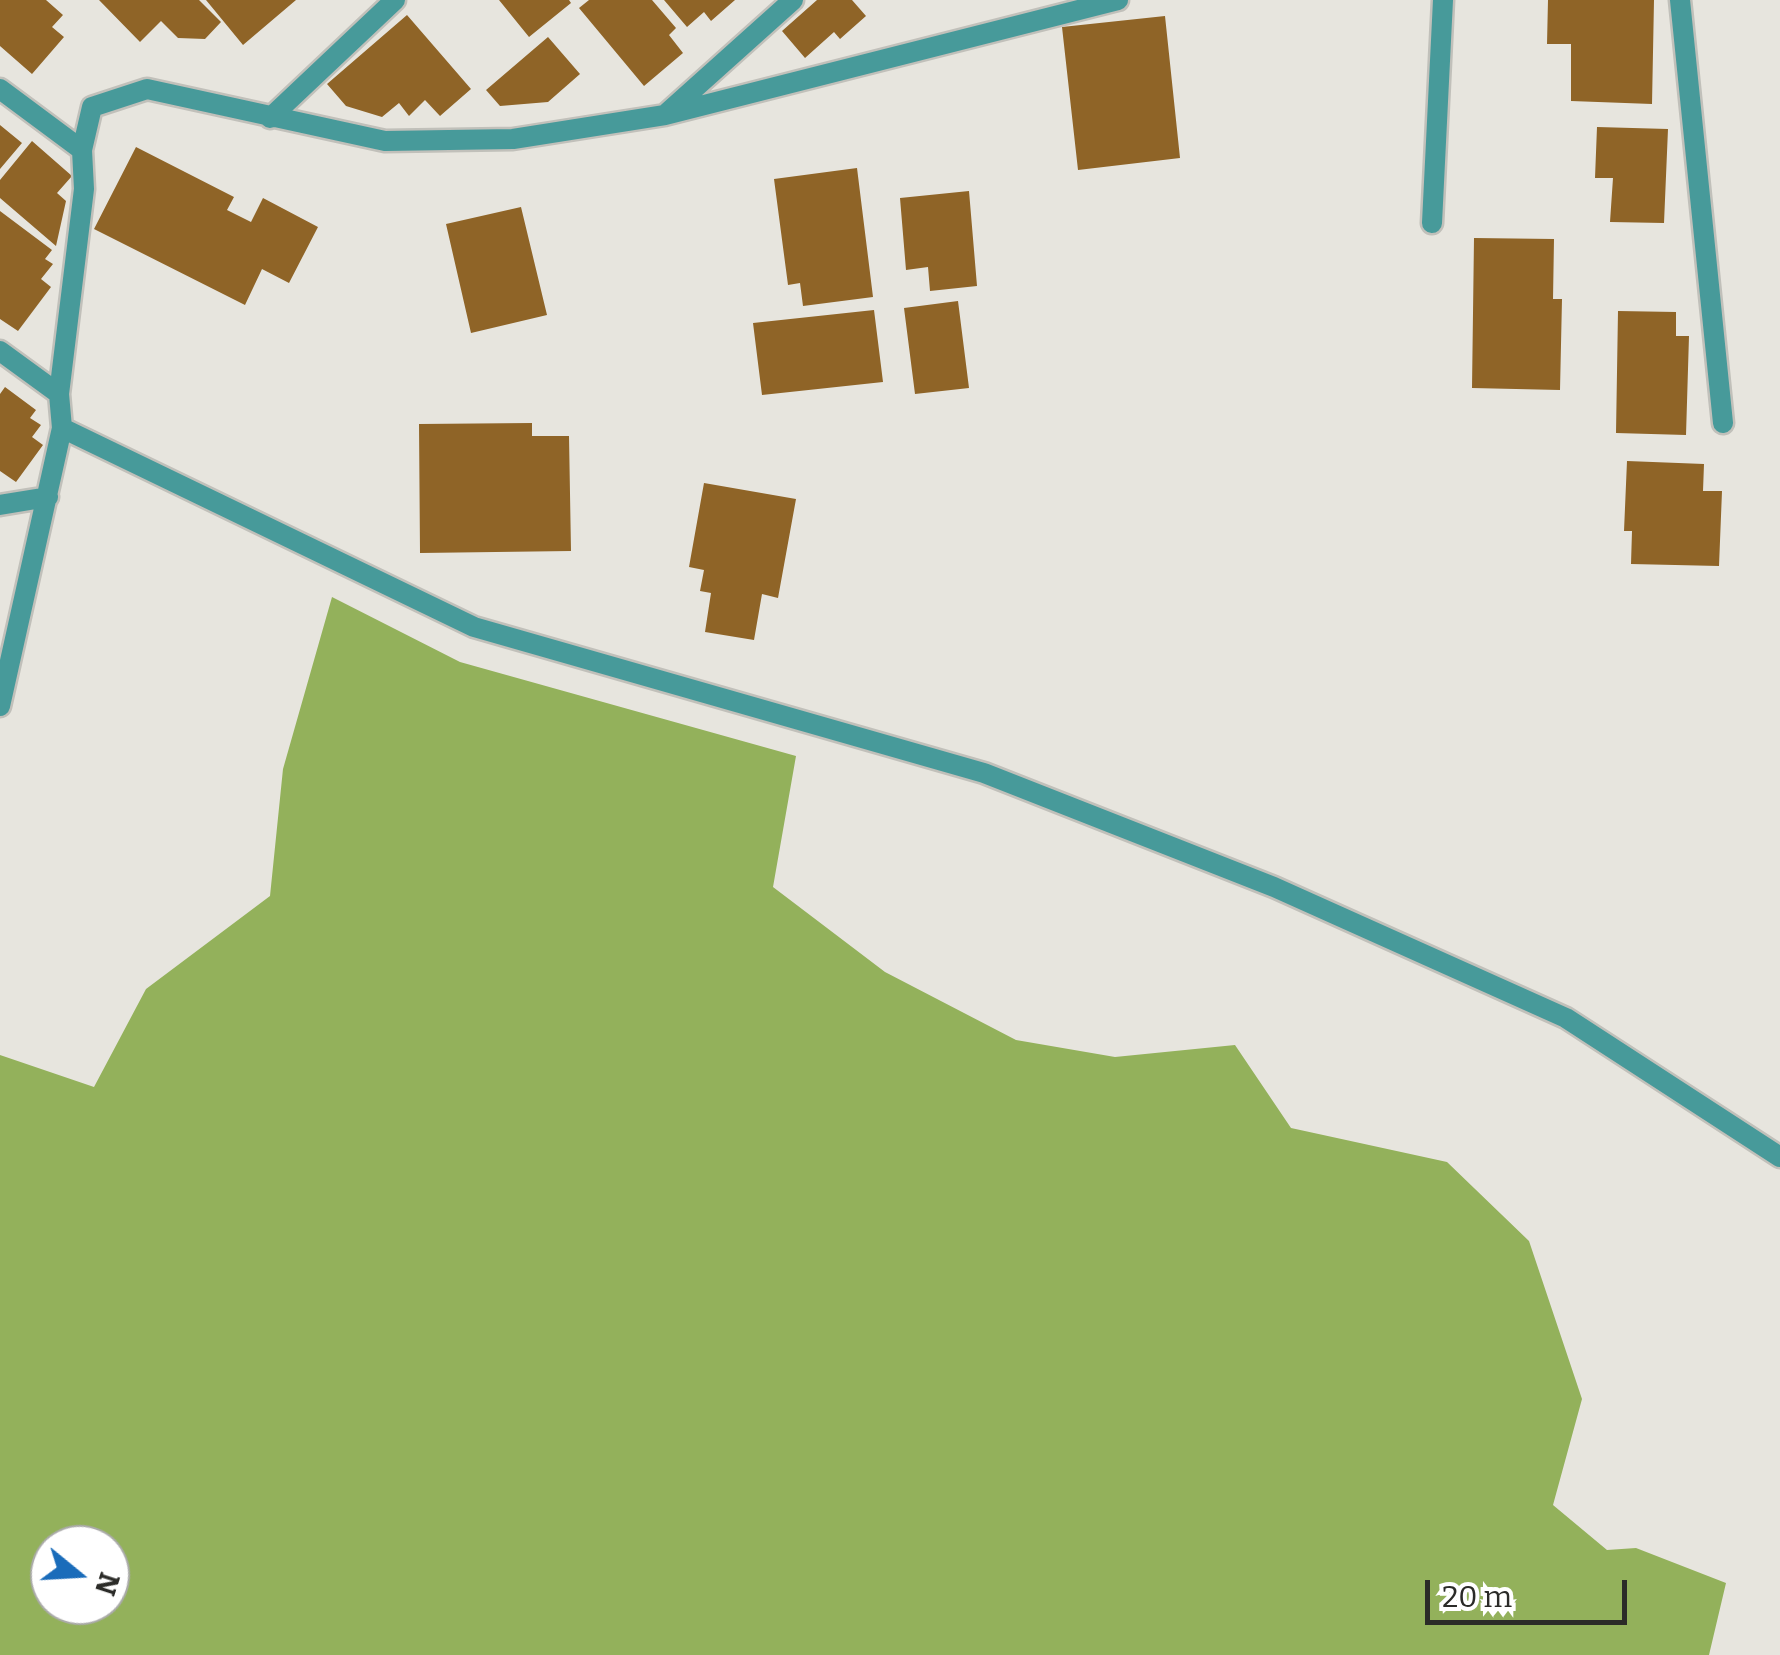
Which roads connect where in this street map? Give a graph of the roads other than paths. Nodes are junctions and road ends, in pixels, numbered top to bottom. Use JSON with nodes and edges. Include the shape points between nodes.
{"nodes":[{"id":1,"x":395,"y":0,"type":"edge"},
{"id":2,"x":792,"y":0,"type":"edge"},
{"id":3,"x":1118,"y":0,"type":"edge"},
{"id":4,"x":1443,"y":0,"type":"edge"},
{"id":5,"x":1680,"y":0,"type":"edge"},
{"id":6,"x":0,"y":89,"type":"edge"},
{"id":7,"x":666,"y":115,"type":"junction"},
{"id":8,"x":270,"y":118,"type":"junction"},
{"id":9,"x":82,"y":150,"type":"junction"},
{"id":10,"x":1432,"y":223,"type":"dead end"},
{"id":11,"x":0,"y":351,"type":"edge"},
{"id":12,"x":59,"y":394,"type":"junction"},
{"id":13,"x":1723,"y":423,"type":"dead end"},
{"id":14,"x":62,"y":428,"type":"junction"},
{"id":15,"x":48,"y":497,"type":"junction"},
{"id":16,"x":0,"y":506,"type":"edge"},
{"id":17,"x":0,"y":706,"type":"edge"},
{"id":18,"x":1780,"y":1157,"type":"edge"}],
"edges":[{"from":1,"to":8,"type":"street"},
{"from":2,"to":7,"type":"street"},
{"from":3,"to":7,"type":"street"},
{"from":4,"to":10,"type":"street"},
{"from":5,"to":13,"type":"street"},
{"from":6,"to":9,"type":"street"},
{"from":7,"to":8,"type":"street","via":[[513,139],[385,141]]},
{"from":8,"to":9,"type":"street","via":[[148,89],[92,106]]},
{"from":9,"to":12,"type":"street","via":[[84,189]]},
{"from":11,"to":12,"type":"street"},
{"from":12,"to":14,"type":"street"},
{"from":14,"to":15,"type":"street"},
{"from":14,"to":18,"type":"street","via":[[474,627],[984,774],[1274,887],[1566,1018]]},
{"from":15,"to":16,"type":"street"},
{"from":15,"to":17,"type":"street"}]}
